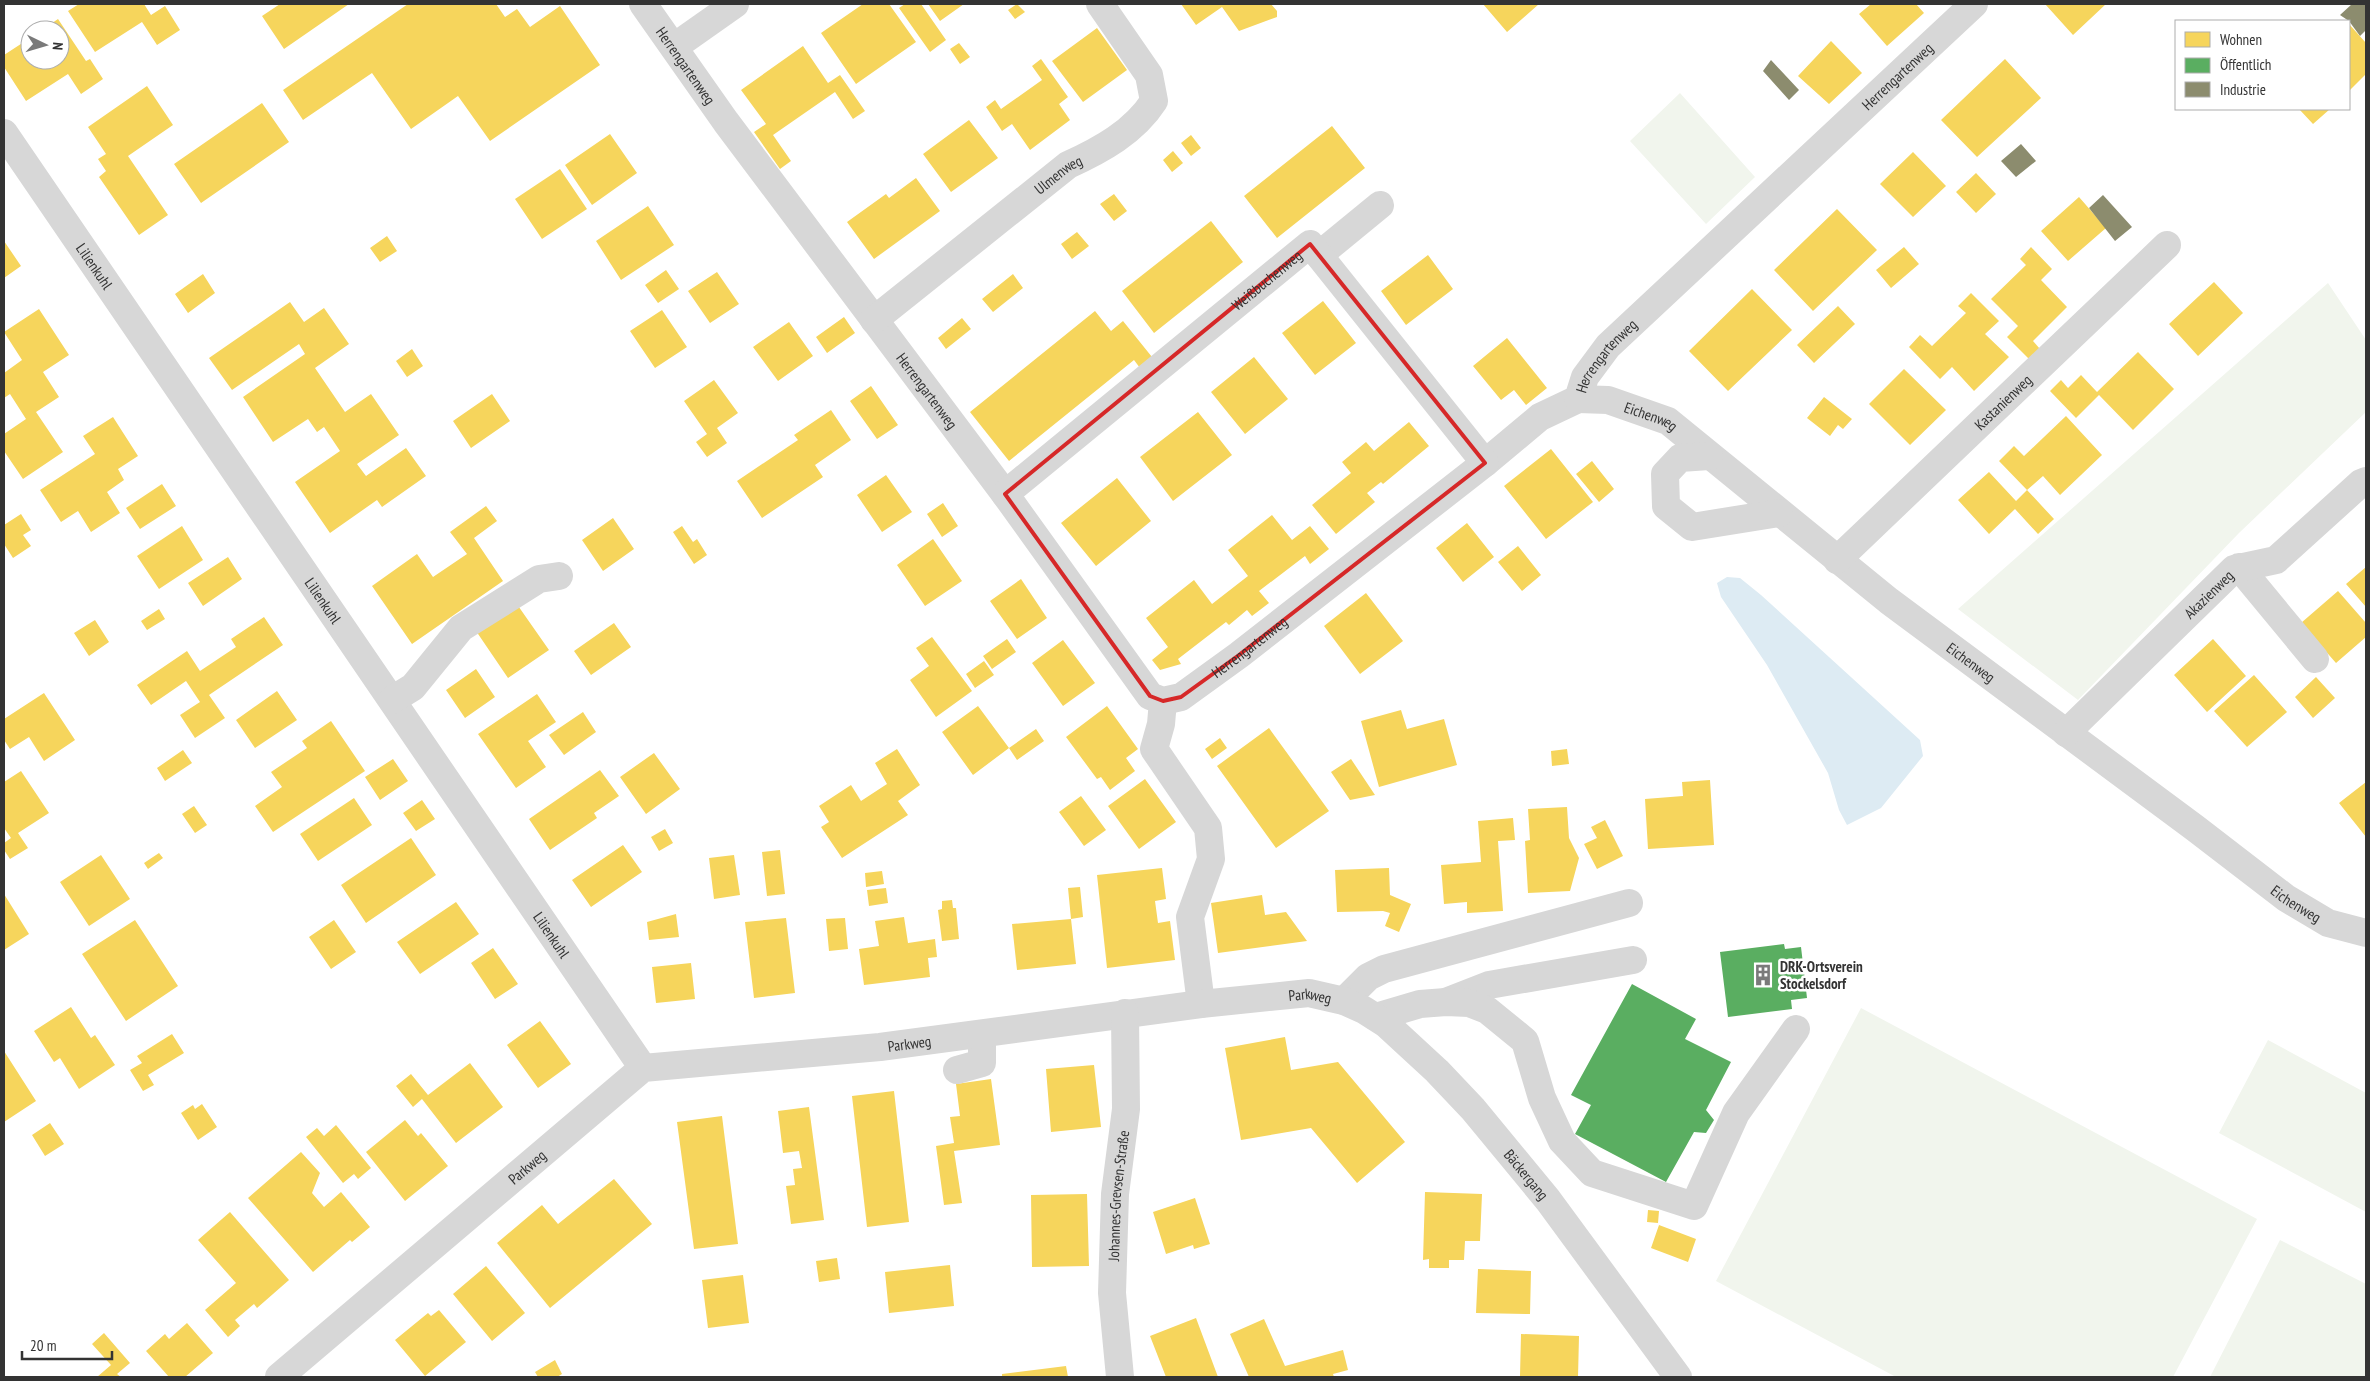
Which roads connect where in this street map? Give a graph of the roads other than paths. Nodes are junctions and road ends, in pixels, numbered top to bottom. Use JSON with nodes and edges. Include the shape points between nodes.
{"nodes":[{"id":1,"x":643,"y":4,"type":"edge"},
{"id":2,"x":735,"y":4,"type":"edge"},
{"id":3,"x":1100,"y":4,"type":"edge"},
{"id":4,"x":1974,"y":4,"type":"edge"},
{"id":5,"x":674,"y":47,"type":"junction"},
{"id":6,"x":4,"y":133,"type":"edge"},
{"id":7,"x":1380,"y":205,"type":"dead end"},
{"id":8,"x":2168,"y":245,"type":"dead end"},
{"id":9,"x":1319,"y":255,"type":"junction"},
{"id":10,"x":874,"y":320,"type":"junction"},
{"id":11,"x":1578,"y":399,"type":"junction"},
{"id":12,"x":1709,"y":456,"type":"junction"},
{"id":13,"x":1485,"y":463,"type":"junction"},
{"id":14,"x":2366,"y":481,"type":"edge"},
{"id":15,"x":1005,"y":494,"type":"junction"},
{"id":16,"x":1778,"y":513,"type":"junction"},
{"id":17,"x":1837,"y":560,"type":"junction"},
{"id":18,"x":2239,"y":567,"type":"junction"},
{"id":19,"x":559,"y":576,"type":"dead end"},
{"id":20,"x":2315,"y":659,"type":"dead end"},
{"id":21,"x":392,"y":700,"type":"junction"},
{"id":22,"x":1163,"y":702,"type":"junction"},
{"id":23,"x":2066,"y":733,"type":"junction"},
{"id":24,"x":1629,"y":903,"type":"dead end"},
{"id":25,"x":2366,"y":932,"type":"edge"},
{"id":26,"x":1633,"y":960,"type":"dead end"},
{"id":27,"x":1344,"y":1001,"type":"junction"},
{"id":28,"x":1446,"y":1002,"type":"junction"},
{"id":29,"x":1202,"y":1004,"type":"junction"},
{"id":30,"x":1125,"y":1013,"type":"junction"},
{"id":31,"x":1376,"y":1017,"type":"junction"},
{"id":32,"x":1796,"y":1029,"type":"dead end"},
{"id":33,"x":982,"y":1034,"type":"junction"},
{"id":34,"x":643,"y":1068,"type":"junction"},
{"id":35,"x":956,"y":1070,"type":"dead end"},
{"id":36,"x":279,"y":1377,"type":"edge"},
{"id":37,"x":1120,"y":1377,"type":"edge"},
{"id":38,"x":1678,"y":1377,"type":"edge"}],
"edges":[{"from":1,"to":5,"type":"street","name":"Herrengartenweg"},
{"from":2,"to":5,"type":"street"},
{"from":3,"to":10,"type":"street","name":"Ulmenweg","via":[[1149,75],[1154,101],[1144,117],[1101,150],[1068,164]]},
{"from":4,"to":11,"type":"street","name":"Herrengartenweg","via":[[1608,346],[1586,378]]},
{"from":5,"to":10,"type":"street","name":"Herrengartenweg"},
{"from":6,"to":21,"type":"street","name":"Lilienkuhl"},
{"from":7,"to":9,"type":"street"},
{"from":8,"to":17,"type":"street","name":"Kastanienweg"},
{"from":9,"to":13,"type":"street","name":"Weißbuchenweg"},
{"from":9,"to":15,"type":"street","name":"Weißbuchenweg","via":[[1310,244]]},
{"from":10,"to":15,"type":"street","name":"Herrengartenweg"},
{"from":11,"to":12,"type":"street","name":"Eichenweg","via":[[1608,400],[1668,421]]},
{"from":11,"to":13,"type":"street","name":"Herrengartenweg","via":[[1540,417]]},
{"from":12,"to":16,"type":"street","name":"Eichenweg"},
{"from":12,"to":16,"type":"street","via":[[1680,458],[1665,474],[1666,506],[1692,527]]},
{"from":13,"to":22,"type":"street","name":"Herrengartenweg","via":[[1240,655],[1181,696]]},
{"from":14,"to":18,"type":"street","name":"Akazienweg","via":[[2276,560]]},
{"from":15,"to":22,"type":"street","name":"Herrengartenweg","via":[[1150,696]]},
{"from":16,"to":17,"type":"street","name":"Eichenweg"},
{"from":17,"to":23,"type":"street","name":"Eichenweg"},
{"from":18,"to":20,"type":"street"},
{"from":18,"to":23,"type":"street","name":"Akazienweg"},
{"from":19,"to":21,"type":"street","via":[[539,579],[460,628],[413,687]]},
{"from":21,"to":34,"type":"street","name":"Lilienkuhl"},
{"from":22,"to":29,"type":"street","via":[[1154,750],[1208,828],[1211,859],[1190,917]]},
{"from":23,"to":25,"type":"street","name":"Eichenweg","via":[[2286,898],[2328,923]]},
{"from":24,"to":27,"type":"street","name":"Parkweg","via":[[1384,968],[1368,977]]},
{"from":26,"to":28,"type":"street","via":[[1490,986]]},
{"from":27,"to":29,"type":"street","name":"Parkweg","via":[[1309,993]]},
{"from":27,"to":31,"type":"street","name":"Bäckergang"},
{"from":28,"to":31,"type":"street","via":[[1420,1004]]},
{"from":28,"to":32,"type":"street","via":[[1469,1003],[1487,1010],[1526,1041],[1542,1098],[1562,1142],[1592,1173],[1694,1206],[1736,1113]]},
{"from":29,"to":30,"type":"street","name":"Parkweg"},
{"from":30,"to":33,"type":"street","name":"Parkweg"},
{"from":30,"to":37,"type":"street","name":"Johannes-Grevsen-Straße","via":[[1126,1109],[1115,1194],[1112,1293]]},
{"from":31,"to":38,"type":"street","name":"Bäckergang","via":[[1437,1071],[1473,1109],[1548,1200]]},
{"from":33,"to":34,"type":"street","name":"Parkweg","via":[[880,1047]]},
{"from":33,"to":35,"type":"street","via":[[982,1063]]},
{"from":34,"to":36,"type":"street","name":"Parkweg"}]}
